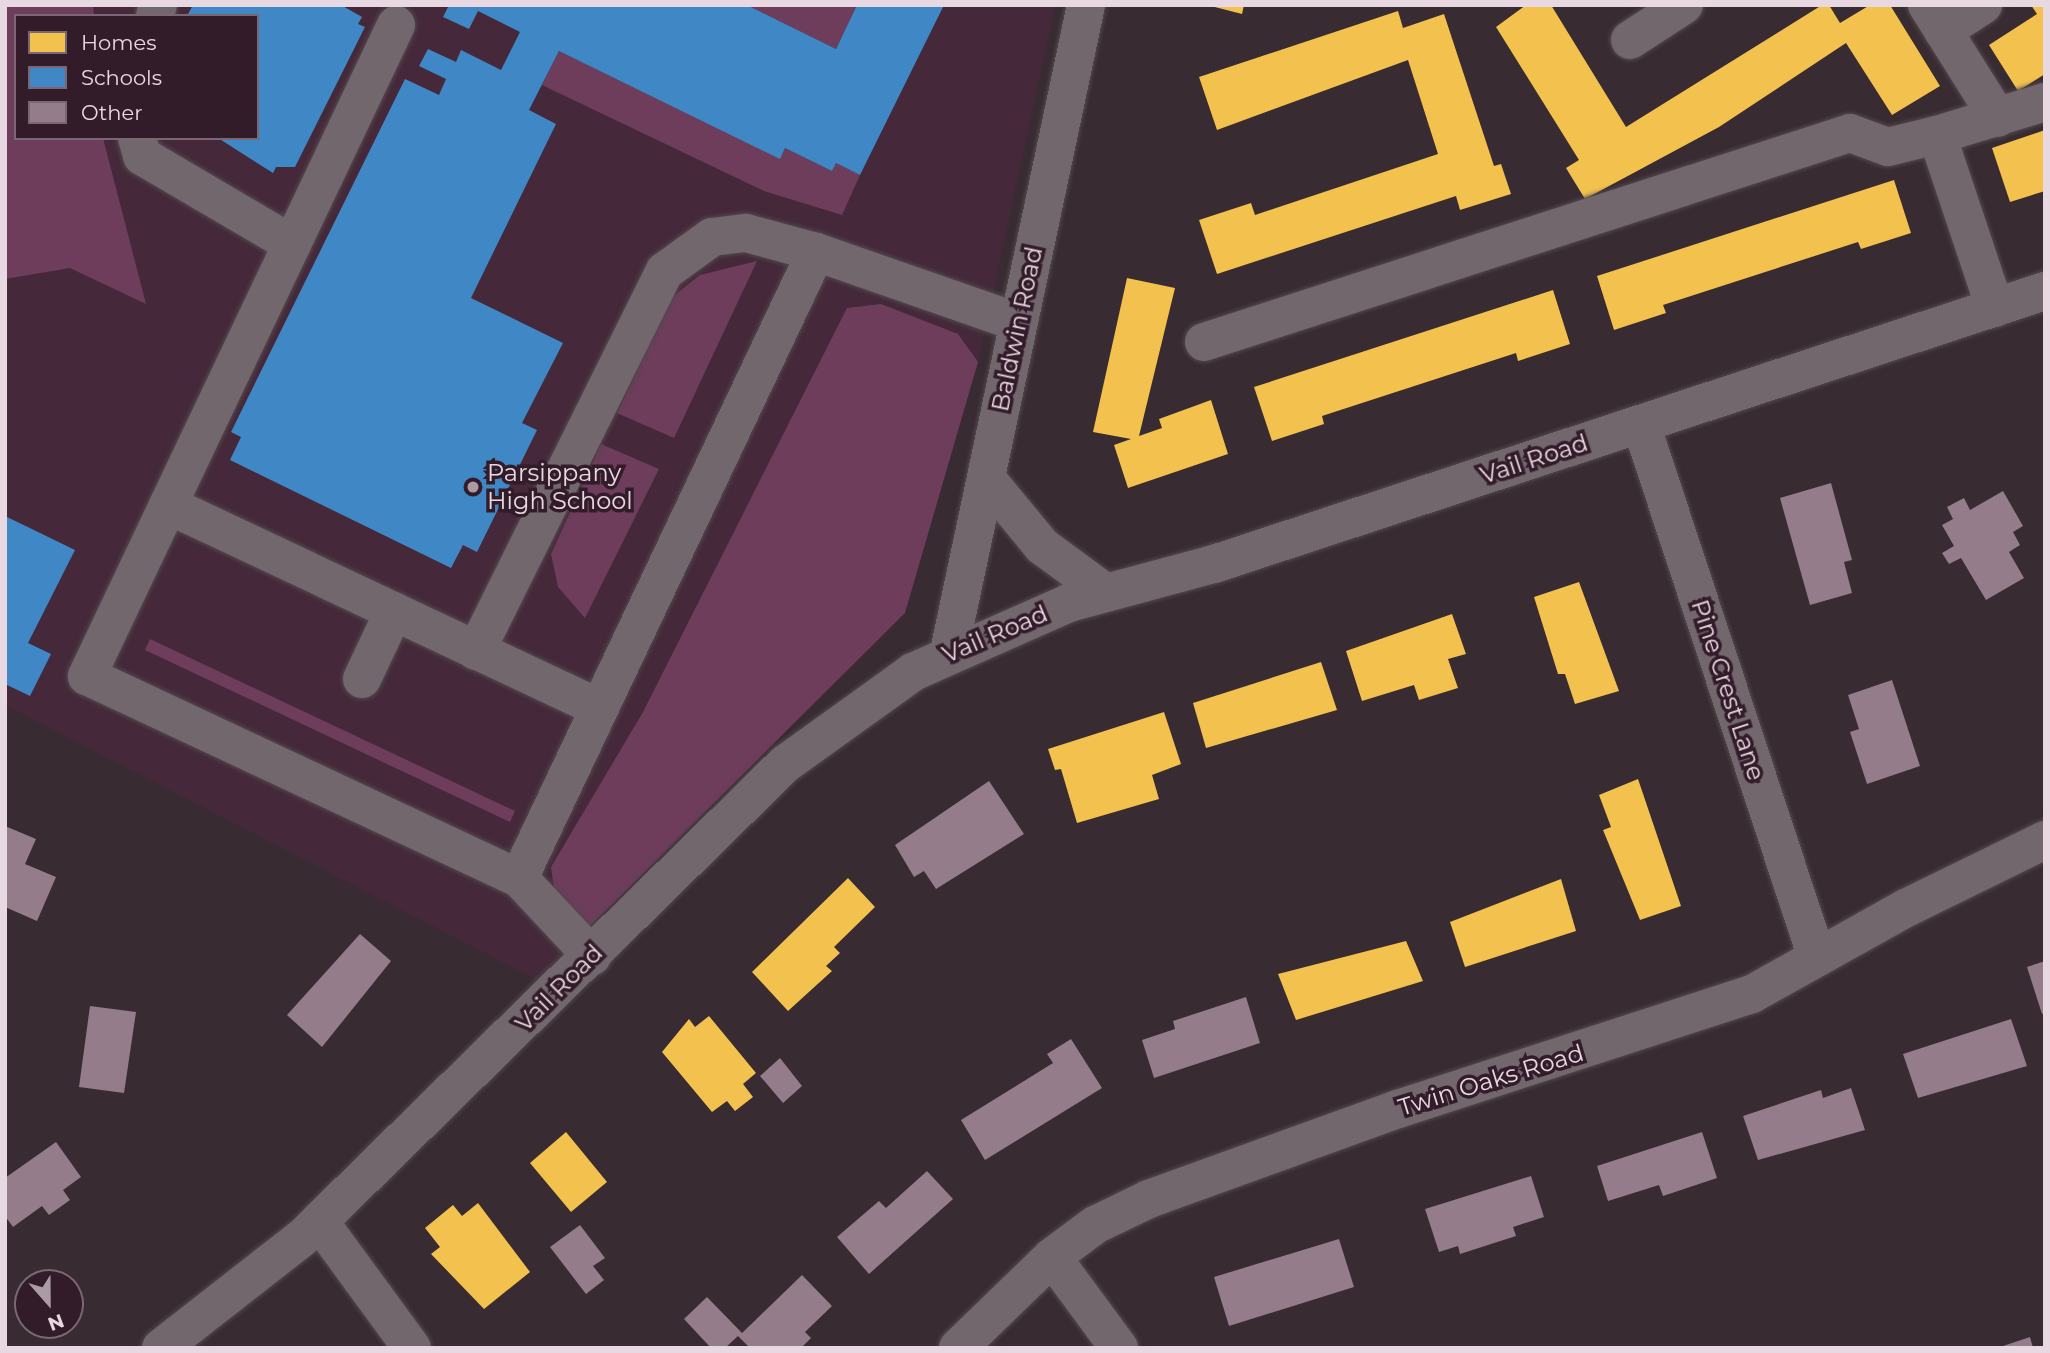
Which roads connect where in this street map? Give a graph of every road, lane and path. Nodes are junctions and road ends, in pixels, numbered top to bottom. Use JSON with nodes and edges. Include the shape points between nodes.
{"nodes":[{"id":1,"x":1086,"y":5,"type":"edge"},
{"id":2,"x":1684,"y":5,"type":"edge"},
{"id":3,"x":1983,"y":5,"type":"edge"},
{"id":4,"x":1936,"y":18,"type":"edge"},
{"id":5,"x":396,"y":25,"type":"dead end"},
{"id":6,"x":1630,"y":40,"type":"dead end"},
{"id":7,"x":2045,"y":102,"type":"edge"},
{"id":8,"x":1998,"y":118,"type":"junction"},
{"id":9,"x":1937,"y":135,"type":"junction"},
{"id":10,"x":137,"y":140,"type":"edge"},
{"id":11,"x":292,"y":244,"type":"junction"},
{"id":12,"x":816,"y":252,"type":"junction"},
{"id":13,"x":2045,"y":292,"type":"edge"},
{"id":14,"x":1995,"y":308,"type":"junction"},
{"id":15,"x":1017,"y":322,"type":"junction"},
{"id":16,"x":1204,"y":342,"type":"dead end"},
{"id":17,"x":1641,"y":424,"type":"junction"},
{"id":18,"x":986,"y":478,"type":"junction"},
{"id":19,"x":168,"y":505,"type":"junction"},
{"id":20,"x":1106,"y":593,"type":"junction"},
{"id":21,"x":394,"y":611,"type":"junction"},
{"id":22,"x":477,"y":650,"type":"junction"},
{"id":23,"x":949,"y":653,"type":"junction"},
{"id":24,"x":362,"y":679,"type":"dead end"},
{"id":25,"x":599,"y":708,"type":"junction"},
{"id":26,"x":2045,"y":840,"type":"edge"},
{"id":27,"x":519,"y":878,"type":"junction"},
{"id":28,"x":1816,"y":955,"type":"junction"},
{"id":29,"x":592,"y":956,"type":"junction"},
{"id":30,"x":319,"y":1221,"type":"junction"},
{"id":31,"x":1052,"y":1257,"type":"junction"},
{"id":32,"x":161,"y":1348,"type":"edge"},
{"id":33,"x":412,"y":1348,"type":"edge"},
{"id":34,"x":958,"y":1348,"type":"edge"},
{"id":35,"x":1119,"y":1348,"type":"edge"}],
"edges":[{"from":1,"to":15,"type":"street","name":"Baldwin Road"},
{"from":2,"to":6,"type":"street"},
{"from":3,"to":4,"type":"street"},
{"from":4,"to":8,"type":"street"},
{"from":5,"to":11,"type":"street"},
{"from":7,"to":8,"type":"street"},
{"from":8,"to":9,"type":"street"},
{"from":9,"to":14,"type":"street"},
{"from":9,"to":16,"type":"street","via":[[1888,146],[1850,133]]},
{"from":10,"to":11,"type":"street","via":[[142,156]]},
{"from":11,"to":19,"type":"street"},
{"from":12,"to":15,"type":"street"},
{"from":12,"to":22,"type":"street","via":[[746,233],[712,237],[665,271]]},
{"from":12,"to":25,"type":"street"},
{"from":13,"to":14,"type":"street","name":"Vail Road"},
{"from":14,"to":17,"type":"street","name":"Vail Road"},
{"from":15,"to":18,"type":"street","name":"Baldwin Road"},
{"from":17,"to":20,"type":"street","name":"Vail Road"},
{"from":17,"to":28,"type":"street","name":"Pine Crest Lane"},
{"from":18,"to":20,"type":"street","via":[[1042,547]]},
{"from":18,"to":23,"type":"street","name":"Baldwin Road"},
{"from":19,"to":21,"type":"street"},
{"from":19,"to":27,"type":"street","via":[[87,676]]},
{"from":20,"to":23,"type":"street","name":"Vail Road","via":[[1023,619]]},
{"from":21,"to":22,"type":"street"},
{"from":21,"to":24,"type":"street"},
{"from":22,"to":25,"type":"street"},
{"from":23,"to":29,"type":"street","name":"Vail Road","via":[[851,711],[785,764]]},
{"from":25,"to":27,"type":"street"},
{"from":26,"to":28,"type":"street","name":"Twin Oaks Road"},
{"from":27,"to":29,"type":"street"},
{"from":28,"to":31,"type":"street","name":"Twin Oaks Road","via":[[1752,994],[1398,1109],[1149,1199],[1095,1225]]},
{"from":29,"to":30,"type":"street","name":"Vail Road"},
{"from":30,"to":32,"type":"street","name":"Vail Road"},
{"from":30,"to":33,"type":"street"},
{"from":31,"to":34,"type":"street","name":"Twin Oaks Road"},
{"from":31,"to":35,"type":"street"}]}
